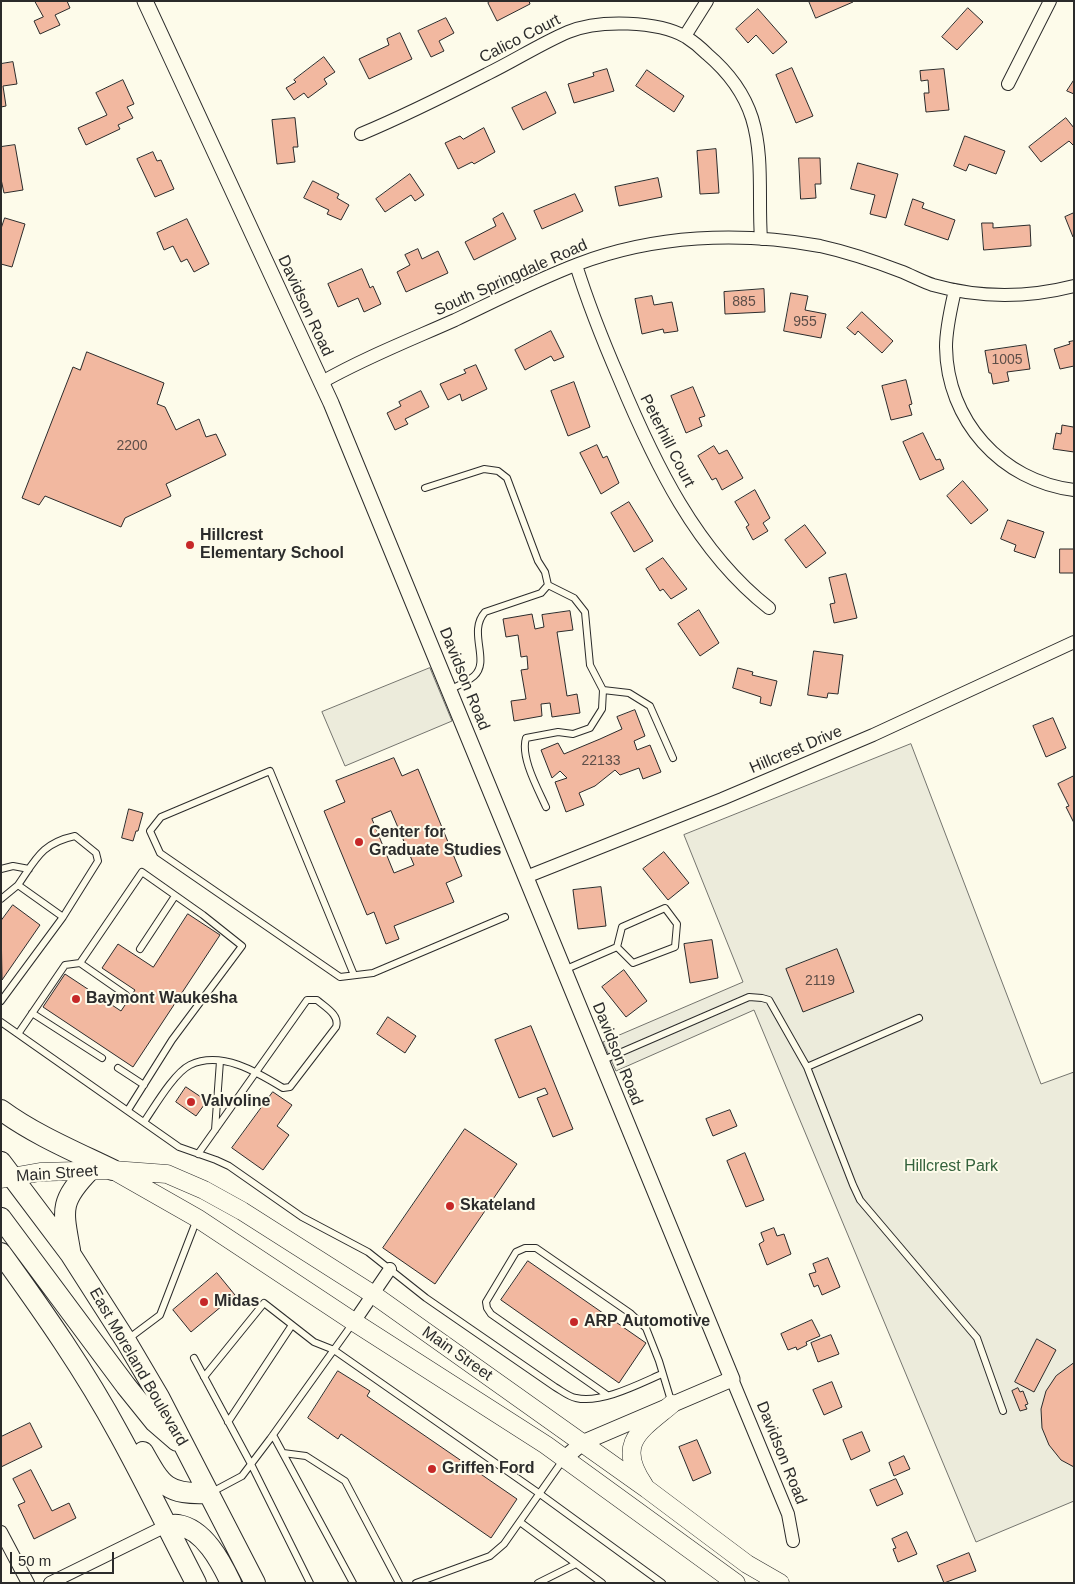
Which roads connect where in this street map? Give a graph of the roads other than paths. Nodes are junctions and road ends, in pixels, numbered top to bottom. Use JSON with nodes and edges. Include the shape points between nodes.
{"nodes":[{"id":1,"x":145,"y":1,"type":"edge"},
{"id":2,"x":707,"y":1,"type":"edge"},
{"id":3,"x":1050,"y":1,"type":"edge"},
{"id":4,"x":685,"y":36,"type":"junction"},
{"id":5,"x":1008,"y":84,"type":"dead end"},
{"id":6,"x":360,"y":134,"type":"dead end"},
{"id":7,"x":761,"y":239,"type":"junction"},
{"id":8,"x":576,"y":265,"type":"junction"},
{"id":9,"x":1074,"y":286,"type":"edge"},
{"id":10,"x":955,"y":290,"type":"junction"},
{"id":11,"x":322,"y":382,"type":"junction"},
{"id":12,"x":425,"y":488,"type":"dead end"},
{"id":13,"x":1074,"y":490,"type":"edge"},
{"id":14,"x":548,"y":585,"type":"junction"},
{"id":15,"x":769,"y":608,"type":"dead end"},
{"id":16,"x":1074,"y":642,"type":"edge"},
{"id":17,"x":449,"y":690,"type":"junction"},
{"id":18,"x":603,"y":690,"type":"junction"},
{"id":19,"x":673,"y":758,"type":"dead end"},
{"id":20,"x":546,"y":807,"type":"dead end"},
{"id":21,"x":29,"y":869,"type":"junction"},
{"id":22,"x":1,"y":870,"type":"edge"},
{"id":23,"x":526,"y":877,"type":"junction"},
{"id":24,"x":18,"y":885,"type":"junction"},
{"id":25,"x":175,"y":896,"type":"junction"},
{"id":26,"x":1,"y":899,"type":"edge"},
{"id":27,"x":505,"y":917,"type":"dead end"},
{"id":28,"x":63,"y":918,"type":"junction"},
{"id":29,"x":617,"y":946,"type":"junction"},
{"id":30,"x":140,"y":949,"type":"dead end"},
{"id":31,"x":80,"y":963,"type":"junction"},
{"id":32,"x":564,"y":970,"type":"junction"},
{"id":33,"x":354,"y":975,"type":"junction"},
{"id":34,"x":126,"y":995,"type":"dead end"},
{"id":35,"x":1,"y":1001,"type":"edge"},
{"id":36,"x":32,"y":1013,"type":"junction"},
{"id":37,"x":919,"y":1018,"type":"dead end"},
{"id":38,"x":1,"y":1022,"type":"edge"},
{"id":39,"x":18,"y":1034,"type":"junction"},
{"id":40,"x":102,"y":1058,"type":"dead end"},
{"id":41,"x":220,"y":1060,"type":"junction"},
{"id":42,"x":601,"y":1061,"type":"junction"},
{"id":43,"x":807,"y":1067,"type":"junction"},
{"id":44,"x":118,"y":1068,"type":"dead end"},
{"id":45,"x":256,"y":1072,"type":"junction"},
{"id":46,"x":144,"y":1085,"type":"junction"},
{"id":47,"x":1,"y":1110,"type":"edge"},
{"id":48,"x":128,"y":1110,"type":"junction"},
{"id":49,"x":144,"y":1122,"type":"junction"},
{"id":50,"x":215,"y":1131,"type":"junction"},
{"id":51,"x":198,"y":1154,"type":"junction"},
{"id":52,"x":113,"y":1170,"type":"junction"},
{"id":53,"x":89,"y":1171,"type":"junction"},
{"id":54,"x":4,"y":1173,"type":"edge"},
{"id":55,"x":1,"y":1218,"type":"edge"},
{"id":56,"x":197,"y":1218,"type":"junction"},
{"id":57,"x":274,"y":1232,"type":"junction"},
{"id":58,"x":1,"y":1253,"type":"edge"},
{"id":59,"x":71,"y":1254,"type":"junction"},
{"id":60,"x":390,"y":1270,"type":"junction"},
{"id":61,"x":374,"y":1295,"type":"junction"},
{"id":62,"x":354,"y":1322,"type":"junction"},
{"id":63,"x":292,"y":1325,"type":"junction"},
{"id":64,"x":126,"y":1340,"type":"junction"},
{"id":65,"x":334,"y":1350,"type":"junction"},
{"id":66,"x":69,"y":1352,"type":"junction"},
{"id":67,"x":194,"y":1358,"type":"dead end"},
{"id":68,"x":662,"y":1374,"type":"junction"},
{"id":69,"x":204,"y":1377,"type":"junction"},
{"id":70,"x":732,"y":1379,"type":"junction"},
{"id":71,"x":607,"y":1395,"type":"junction"},
{"id":72,"x":672,"y":1404,"type":"junction"},
{"id":73,"x":1003,"y":1411,"type":"dead end"},
{"id":74,"x":228,"y":1422,"type":"junction"},
{"id":75,"x":273,"y":1435,"type":"junction"},
{"id":76,"x":582,"y":1443,"type":"junction"},
{"id":77,"x":186,"y":1449,"type":"junction"},
{"id":78,"x":283,"y":1453,"type":"junction"},
{"id":79,"x":564,"y":1459,"type":"junction"},
{"id":80,"x":251,"y":1464,"type":"junction"},
{"id":81,"x":647,"y":1489,"type":"junction"},
{"id":82,"x":209,"y":1493,"type":"junction"},
{"id":83,"x":540,"y":1494,"type":"junction"},
{"id":84,"x":520,"y":1522,"type":"junction"},
{"id":85,"x":166,"y":1526,"type":"junction"},
{"id":86,"x":1,"y":1532,"type":"edge"},
{"id":87,"x":793,"y":1541,"type":"dead end"},
{"id":88,"x":576,"y":1564,"type":"junction"},
{"id":89,"x":28,"y":1583,"type":"edge"},
{"id":90,"x":50,"y":1583,"type":"edge"},
{"id":91,"x":196,"y":1583,"type":"edge"},
{"id":92,"x":231,"y":1583,"type":"edge"},
{"id":93,"x":255,"y":1583,"type":"edge"},
{"id":94,"x":310,"y":1583,"type":"edge"},
{"id":95,"x":353,"y":1583,"type":"edge"},
{"id":96,"x":399,"y":1583,"type":"edge"},
{"id":97,"x":416,"y":1583,"type":"edge"},
{"id":98,"x":538,"y":1583,"type":"edge"},
{"id":99,"x":602,"y":1583,"type":"edge"},
{"id":100,"x":662,"y":1583,"type":"edge"},
{"id":101,"x":736,"y":1583,"type":"edge"},
{"id":102,"x":780,"y":1583,"type":"edge"}],
"edges":[{"from":1,"to":11,"type":"street","name":"Davidson Road"},
{"from":2,"to":4,"type":"street"},
{"from":3,"to":5,"type":"street"},
{"from":4,"to":6,"type":"street","name":"Calico Court","via":[[634,23],[602,24],[569,31],[457,90]]},
{"from":4,"to":7,"type":"street","name":"Calico Court","via":[[729,76],[752,117],[760,165]]},
{"from":7,"to":8,"type":"street","name":"South Springdale Road","via":[[687,239],[636,247]]},
{"from":7,"to":10,"type":"street","name":"South Springdale Road","via":[[820,246]]},
{"from":8,"to":11,"type":"street","name":"South Springdale Road"},
{"from":8,"to":15,"type":"street","name":"Peterhill Court","via":[[611,360],[656,459],[712,550],[730,573]]},
{"from":9,"to":10,"type":"street","name":"South Springdale Road","via":[[1042,293],[995,295]]},
{"from":10,"to":13,"type":"street","via":[[946,345],[950,377],[968,424],[986,447],[1021,474],[1041,484]]},
{"from":11,"to":17,"type":"street","name":"Davidson Road"},
{"from":12,"to":14,"type":"lane","via":[[484,469],[498,471],[507,478]]},
{"from":14,"to":17,"type":"lane","via":[[541,593],[485,612],[476,635],[481,663],[475,676]]},
{"from":14,"to":18,"type":"lane","via":[[574,598],[585,612],[590,666]]},
{"from":16,"to":23,"type":"street","name":"Hillcrest Drive","via":[[873,735]]},
{"from":17,"to":23,"type":"street","name":"Davidson Road"},
{"from":18,"to":19,"type":"lane","via":[[629,693],[650,706]]},
{"from":18,"to":20,"type":"lane","via":[[602,709],[590,728],[572,734],[558,732],[526,738],[525,756]]},
{"from":21,"to":22,"type":"lane","via":[[13,866]]},
{"from":21,"to":24,"type":"lane"},
{"from":21,"to":28,"type":"lane","via":[[41,851],[60,839],[75,836],[96,853],[98,861]]},
{"from":23,"to":32,"type":"street","name":"Davidson Road"},
{"from":24,"to":26,"type":"lane"},
{"from":24,"to":28,"type":"lane"},
{"from":25,"to":30,"type":"lane"},
{"from":25,"to":31,"type":"lane","via":[[142,872]]},
{"from":25,"to":46,"type":"lane","via":[[242,946],[172,1040]]},
{"from":27,"to":33,"type":"lane","via":[[373,973]]},
{"from":28,"to":35,"type":"lane"},
{"from":29,"to":29,"type":"lane","via":[[633,963],[675,947],[677,924],[665,908],[622,927]]},
{"from":29,"to":32,"type":"lane"},
{"from":31,"to":34,"type":"lane"},
{"from":31,"to":36,"type":"lane","via":[[65,965]]},
{"from":32,"to":42,"type":"street","name":"Davidson Road"},
{"from":33,"to":33,"type":"lane","via":[[340,977],[160,853],[150,830],[161,817],[270,771]]},
{"from":36,"to":39,"type":"lane"},
{"from":36,"to":40,"type":"lane"},
{"from":37,"to":43,"type":"lane"},
{"from":38,"to":39,"type":"lane"},
{"from":39,"to":48,"type":"lane"},
{"from":41,"to":45,"type":"lane"},
{"from":41,"to":49,"type":"lane","via":[[189,1066],[172,1081]]},
{"from":41,"to":50,"type":"lane"},
{"from":42,"to":43,"type":"lane","via":[[749,997],[769,1000]]},
{"from":42,"to":70,"type":"street","name":"Davidson Road"},
{"from":43,"to":73,"type":"lane","via":[[860,1200],[977,1338]]},
{"from":44,"to":46,"type":"lane"},
{"from":45,"to":45,"type":"lane","via":[[283,1088],[290,1087],[336,1027],[335,1016],[317,1000],[307,1000]]},
{"from":45,"to":50,"type":"lane"},
{"from":46,"to":48,"type":"lane"},
{"from":47,"to":52,"type":"main road"},
{"from":48,"to":49,"type":"lane"},
{"from":49,"to":51,"type":"lane","via":[[179,1146]]},
{"from":50,"to":51,"type":"lane"},
{"from":51,"to":60,"type":"lane","via":[[229,1166],[302,1217],[368,1252]]},
{"from":52,"to":53,"type":"main road","name":"Main Street"},
{"from":52,"to":56,"type":"main road","name":"Main Street"},
{"from":52,"to":57,"type":"main road","name":"Main Street","via":[[167,1174],[242,1210]]},
{"from":53,"to":54,"type":"main road","name":"Main Street"},
{"from":53,"to":59,"type":"main road","via":[[75,1186],[65,1205]]},
{"from":54,"to":59,"type":"main road","name":"East Moreland Boulevard"},
{"from":55,"to":77,"type":"main road","via":[[126,1386],[155,1422]]},
{"from":56,"to":57,"type":"main road","via":[[204,1211],[217,1209],[249,1227]]},
{"from":56,"to":62,"type":"main road","name":"Main Street"},
{"from":56,"to":64,"type":"lane","via":[[160,1315]]},
{"from":57,"to":61,"type":"main road","name":"Main Street"},
{"from":58,"to":66,"type":"main road"},
{"from":59,"to":64,"type":"main road","name":"East Moreland Boulevard"},
{"from":60,"to":61,"type":"street"},
{"from":60,"to":71,"type":"lane","via":[[555,1387],[575,1398],[593,1399]]},
{"from":61,"to":62,"type":"street"},
{"from":61,"to":76,"type":"main road","name":"Main Street"},
{"from":62,"to":65,"type":"lane"},
{"from":62,"to":79,"type":"main road","name":"Main Street"},
{"from":63,"to":65,"type":"lane","via":[[314,1342]]},
{"from":63,"to":69,"type":"lane","via":[[264,1303]]},
{"from":63,"to":74,"type":"lane"},
{"from":64,"to":77,"type":"main road","name":"East Moreland Boulevard"},
{"from":65,"to":75,"type":"lane"},
{"from":65,"to":83,"type":"lane"},
{"from":66,"to":82,"type":"main road","via":[[110,1395],[154,1473],[166,1486],[175,1492]]},
{"from":66,"to":85,"type":"main road","via":[[118,1433]]},
{"from":67,"to":69,"type":"lane"},
{"from":68,"to":71,"type":"lane"},
{"from":68,"to":71,"type":"lane","via":[[646,1328],[630,1312],[536,1248],[516,1252],[486,1302],[486,1308]]},
{"from":68,"to":72,"type":"lane"},
{"from":69,"to":74,"type":"lane"},
{"from":70,"to":72,"type":"street"},
{"from":70,"to":87,"type":"street","name":"Davidson Road","via":[[788,1514]]},
{"from":72,"to":76,"type":"street"},
{"from":72,"to":81,"type":"main road","via":[[641,1431],[631,1449],[631,1460]]},
{"from":74,"to":80,"type":"lane"},
{"from":75,"to":78,"type":"lane"},
{"from":75,"to":80,"type":"lane"},
{"from":76,"to":79,"type":"street"},
{"from":76,"to":81,"type":"main road","name":"Main Street"},
{"from":77,"to":82,"type":"main road","name":"East Moreland Boulevard"},
{"from":78,"to":95,"type":"lane"},
{"from":78,"to":96,"type":"lane","via":[[306,1456],[345,1481]]},
{"from":79,"to":83,"type":"lane"},
{"from":79,"to":101,"type":"main road","name":"Main Street"},
{"from":80,"to":82,"type":"lane","via":[[242,1476]]},
{"from":80,"to":94,"type":"lane"},
{"from":81,"to":102,"type":"main road","name":"Main Street","via":[[747,1564]]},
{"from":82,"to":93,"type":"main road","name":"East Moreland Boulevard"},
{"from":83,"to":84,"type":"lane"},
{"from":83,"to":100,"type":"lane"},
{"from":84,"to":88,"type":"lane"},
{"from":84,"to":97,"type":"lane","via":[[504,1544],[490,1556]]},
{"from":85,"to":90,"type":"street"},
{"from":85,"to":91,"type":"main road"},
{"from":85,"to":92,"type":"main road","via":[[178,1524],[190,1529],[210,1546]]},
{"from":86,"to":89,"type":"street"},
{"from":88,"to":98,"type":"lane"},
{"from":88,"to":99,"type":"lane"}]}
